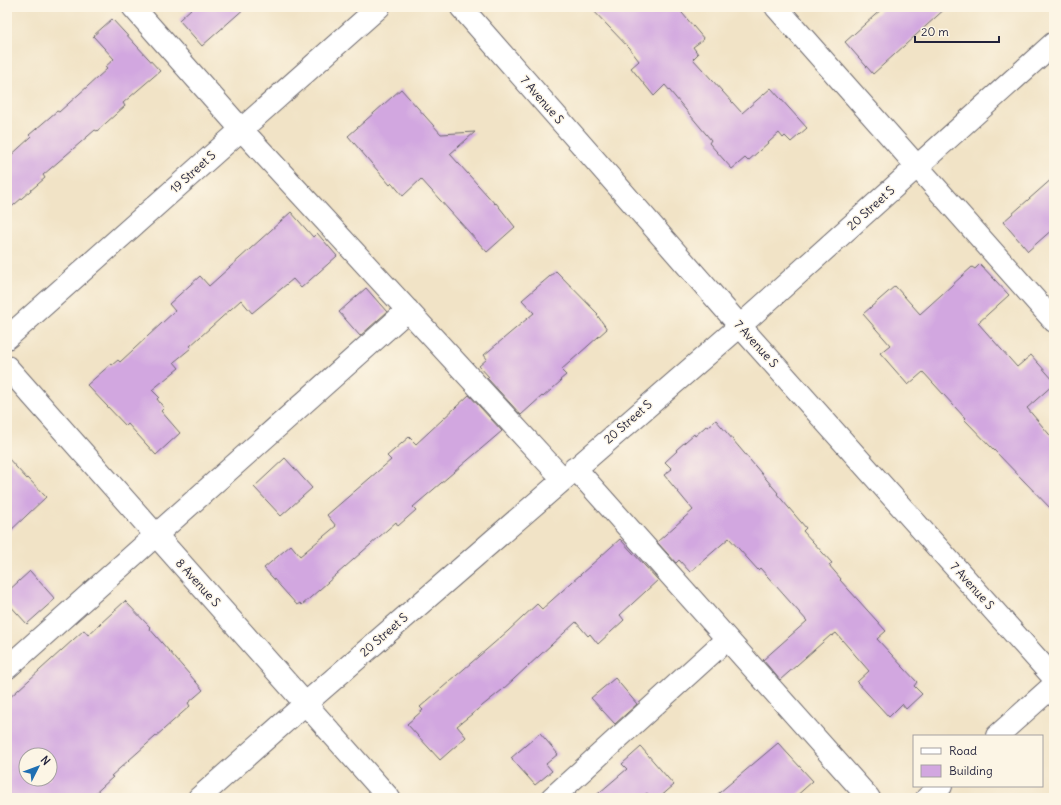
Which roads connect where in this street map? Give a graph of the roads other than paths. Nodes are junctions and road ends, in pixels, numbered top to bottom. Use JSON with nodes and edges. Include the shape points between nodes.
{"nodes":[{"id":1,"x":133,"y":7,"type":"edge"},
{"id":2,"x":379,"y":7,"type":"edge"},
{"id":3,"x":461,"y":7,"type":"edge"},
{"id":4,"x":776,"y":7,"type":"edge"},
{"id":5,"x":1054,"y":43,"type":"edge"},
{"id":6,"x":241,"y":129,"type":"junction"},
{"id":7,"x":917,"y":166,"type":"junction"},
{"id":8,"x":408,"y":310,"type":"junction"},
{"id":9,"x":1054,"y":320,"type":"edge"},
{"id":10,"x":740,"y":326,"type":"junction"},
{"id":11,"x":7,"y":338,"type":"edge"},
{"id":12,"x":7,"y":367,"type":"edge"},
{"id":13,"x":569,"y":474,"type":"junction"},
{"id":14,"x":156,"y":535,"type":"junction"},
{"id":15,"x":727,"y":639,"type":"junction"},
{"id":16,"x":7,"y":668,"type":"edge"},
{"id":17,"x":1054,"y":678,"type":"edge"},
{"id":18,"x":1054,"y":685,"type":"edge"},
{"id":19,"x":305,"y":704,"type":"junction"},
{"id":20,"x":998,"y":735,"type":"edge"},
{"id":21,"x":940,"y":787,"type":"edge"},
{"id":22,"x":199,"y":798,"type":"edge"},
{"id":23,"x":389,"y":798,"type":"edge"},
{"id":24,"x":552,"y":798,"type":"edge"},
{"id":25,"x":869,"y":798,"type":"edge"},
{"id":26,"x":927,"y":798,"type":"edge"}],
"edges":[{"from":1,"to":6,"type":"street"},
{"from":2,"to":6,"type":"street","name":"19 Street S"},
{"from":3,"to":10,"type":"street","name":"7 Avenue S"},
{"from":4,"to":7,"type":"street"},
{"from":5,"to":7,"type":"street","name":"20 Street S"},
{"from":6,"to":8,"type":"street"},
{"from":6,"to":11,"type":"street","name":"19 Street S"},
{"from":7,"to":9,"type":"street"},
{"from":7,"to":10,"type":"street","name":"20 Street S"},
{"from":8,"to":13,"type":"street"},
{"from":8,"to":14,"type":"street"},
{"from":10,"to":13,"type":"street","name":"20 Street S"},
{"from":10,"to":17,"type":"street","name":"7 Avenue S"},
{"from":12,"to":14,"type":"street","name":"8 Avenue S"},
{"from":13,"to":15,"type":"street"},
{"from":13,"to":19,"type":"street","name":"20 Street S"},
{"from":14,"to":16,"type":"street"},
{"from":14,"to":19,"type":"street","name":"8 Avenue S"},
{"from":15,"to":24,"type":"street"},
{"from":15,"to":25,"type":"street"},
{"from":18,"to":20,"type":"street"},
{"from":19,"to":22,"type":"street","name":"20 Street S"},
{"from":19,"to":23,"type":"street","name":"8 Avenue S"},
{"from":21,"to":26,"type":"street"}]}
